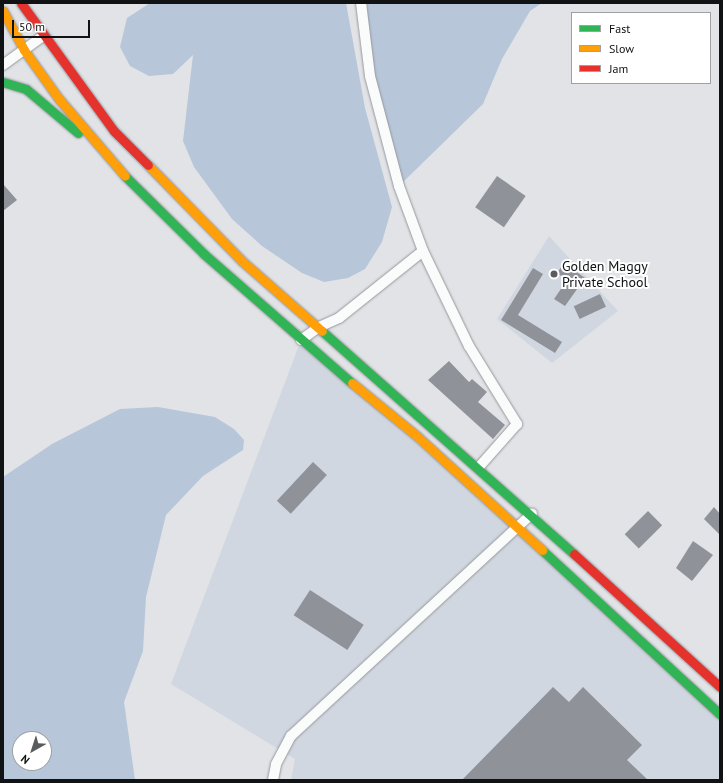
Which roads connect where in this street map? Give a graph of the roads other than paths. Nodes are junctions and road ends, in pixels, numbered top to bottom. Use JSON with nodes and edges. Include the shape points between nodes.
{"nodes":[{"id":1,"x":21,"y":3,"type":"edge"},
{"id":2,"x":361,"y":3,"type":"edge"},
{"id":3,"x":3,"y":11,"type":"edge"},
{"id":4,"x":43,"y":36,"type":"junction"},
{"id":5,"x":24,"y":50,"type":"junction"},
{"id":6,"x":3,"y":65,"type":"edge"},
{"id":7,"x":3,"y":82,"type":"edge"},
{"id":8,"x":126,"y":177,"type":"junction"},
{"id":9,"x":424,"y":251,"type":"junction"},
{"id":10,"x":319,"y":327,"type":"junction"},
{"id":11,"x":301,"y":340,"type":"junction"},
{"id":12,"x":479,"y":467,"type":"junction"},
{"id":13,"x":532,"y":514,"type":"junction"},
{"id":14,"x":517,"y":527,"type":"junction"},
{"id":15,"x":720,"y":687,"type":"edge"},
{"id":16,"x":720,"y":714,"type":"edge"},
{"id":17,"x":273,"y":780,"type":"edge"}],
"edges":[{"from":1,"to":4,"type":"main road"},
{"from":2,"to":9,"type":"street","via":[[370,76],[399,186]]},
{"from":3,"to":5,"type":"main road"},
{"from":4,"to":5,"type":"street"},
{"from":4,"to":10,"type":"main road","via":[[119,136],[242,261]]},
{"from":5,"to":6,"type":"street"},
{"from":5,"to":8,"type":"main road","via":[[59,99]]},
{"from":7,"to":8,"type":"main road","via":[[26,89]]},
{"from":8,"to":11,"type":"main road","via":[[204,254]]},
{"from":9,"to":10,"type":"street","via":[[339,318]]},
{"from":9,"to":12,"type":"street","via":[[469,346],[517,424]]},
{"from":10,"to":11,"type":"street"},
{"from":10,"to":12,"type":"main road"},
{"from":11,"to":14,"type":"main road","via":[[418,437]]},
{"from":12,"to":13,"type":"main road"},
{"from":13,"to":14,"type":"street"},
{"from":13,"to":15,"type":"main road"},
{"from":14,"to":16,"type":"main road"},
{"from":14,"to":17,"type":"street","via":[[291,736],[276,764]]}]}
